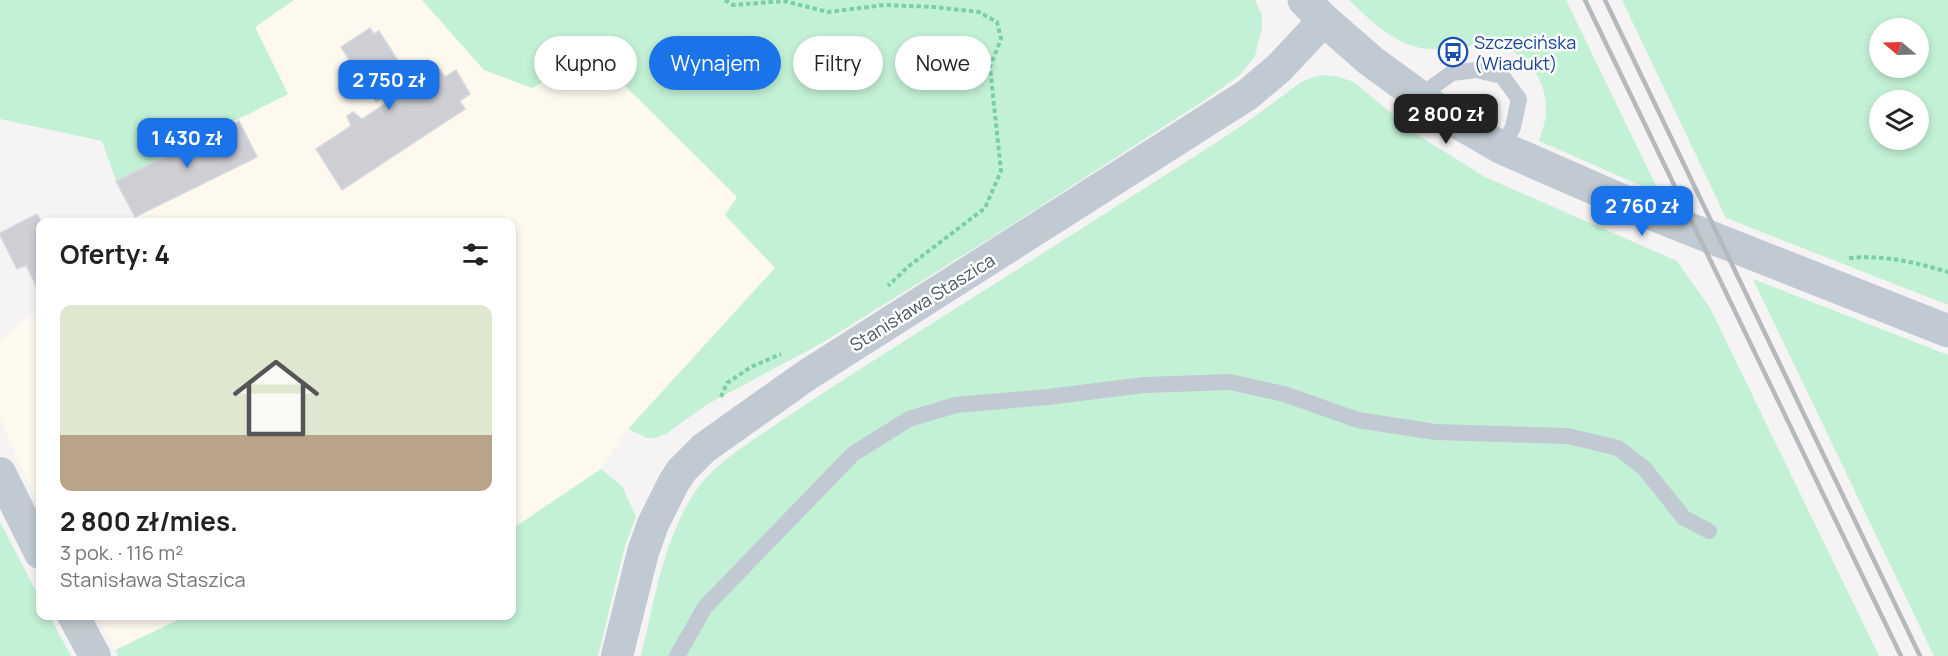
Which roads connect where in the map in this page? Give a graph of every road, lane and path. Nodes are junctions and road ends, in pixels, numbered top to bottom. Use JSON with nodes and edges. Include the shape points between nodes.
{"nodes":[{"id":1,"x":726,"y":0,"type":"edge"},
{"id":2,"x":1314,"y":10,"type":"edge"},
{"id":3,"x":1420,"y":96,"type":"junction"},
{"id":4,"x":1502,"y":148,"type":"junction"},
{"id":5,"x":1948,"y":272,"type":"edge"},
{"id":6,"x":1803,"y":274,"type":"junction"},
{"id":7,"x":886,"y":287,"type":"dead end"},
{"id":8,"x":1948,"y":331,"type":"edge"},
{"id":9,"x":782,"y":354,"type":"dead end"},
{"id":10,"x":719,"y":404,"type":"dead end"},
{"id":11,"x":0,"y":473,"type":"edge"},
{"id":12,"x":1709,"y":531,"type":"dead end"},
{"id":13,"x":36,"y":545,"type":"edge"},
{"id":14,"x":76,"y":620,"type":"edge"},
{"id":15,"x":94,"y":656,"type":"edge"},
{"id":16,"x":617,"y":656,"type":"edge"},
{"id":17,"x":677,"y":656,"type":"edge"}],
"edges":[{"from":1,"to":7,"type":"path","via":[[733,5],[784,1],[828,12],[884,5],[934,6],[979,12],[997,22],[1001,39],[990,67],[1001,171],[985,208]]},
{"from":2,"to":3,"type":"street","via":[[1358,51]]},
{"from":2,"to":16,"type":"street","name":"Stanisława Staszica","via":[[1279,68],[1247,95],[807,375],[704,448],[682,470],[653,524]]},
{"from":3,"to":4,"type":"street"},
{"from":3,"to":4,"type":"lane","via":[[1452,73],[1476,70],[1502,76],[1519,99],[1513,128]]},
{"from":4,"to":6,"type":"street"},
{"from":5,"to":6,"type":"path","via":[[1872,256],[1832,259]]},
{"from":6,"to":8,"type":"street"},
{"from":9,"to":10,"type":"path","via":[[727,383]]},
{"from":11,"to":13,"type":"street"},
{"from":12,"to":17,"type":"lane","via":[[1684,519],[1644,468],[1618,448],[1568,436],[1435,432],[1358,420],[1284,394],[1230,382],[1144,385],[956,405],[909,419],[852,454],[705,607]]},
{"from":14,"to":15,"type":"street"}]}
